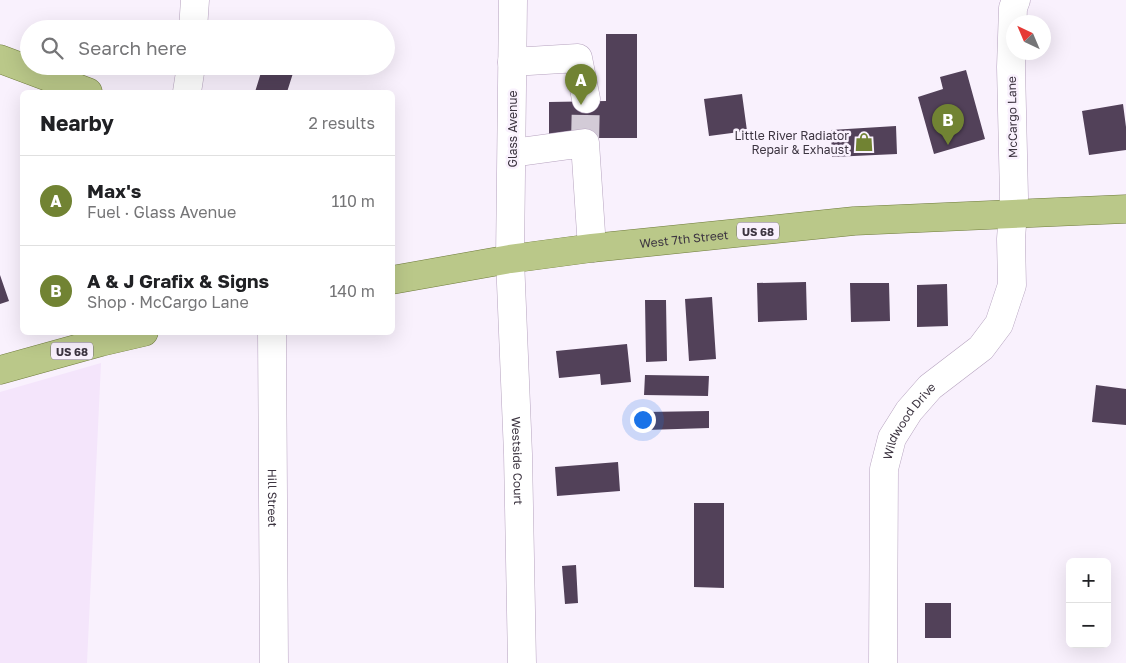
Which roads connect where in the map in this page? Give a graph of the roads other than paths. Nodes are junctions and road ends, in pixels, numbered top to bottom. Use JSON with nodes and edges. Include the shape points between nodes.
{"nodes":[{"id":1,"x":195,"y":0,"type":"edge"},
{"id":2,"x":513,"y":0,"type":"edge"},
{"id":3,"x":1016,"y":0,"type":"edge"},
{"id":4,"x":194,"y":20,"type":"edge"},
{"id":5,"x":0,"y":60,"type":"edge"},
{"id":6,"x":512,"y":62,"type":"junction"},
{"id":7,"x":20,"y":67,"type":"edge"},
{"id":8,"x":41,"y":75,"type":"edge"},
{"id":9,"x":190,"y":75,"type":"edge"},
{"id":10,"x":82,"y":90,"type":"edge"},
{"id":11,"x":187,"y":90,"type":"edge"},
{"id":12,"x":586,"y":99,"type":"tunnel mouth"},
{"id":13,"x":512,"y":154,"type":"junction"},
{"id":14,"x":1126,"y":209,"type":"edge"},
{"id":15,"x":1013,"y":210,"type":"junction"},
{"id":16,"x":592,"y":248,"type":"junction"},
{"id":17,"x":510,"y":259,"type":"junction"},
{"id":18,"x":395,"y":279,"type":"edge"},
{"id":19,"x":131,"y":335,"type":"edge"},
{"id":20,"x":272,"y":335,"type":"edge"},
{"id":21,"x":0,"y":370,"type":"edge"},
{"id":22,"x":274,"y":663,"type":"edge"},
{"id":23,"x":522,"y":663,"type":"edge"},
{"id":24,"x":883,"y":663,"type":"edge"}],
"edges":[{"from":1,"to":4,"type":"street"},
{"from":2,"to":6,"type":"street","name":"Glass Avenue"},
{"from":3,"to":15,"type":"street","name":"McCargo Lane","via":[[1013,8],[1012,67]]},
{"from":5,"to":7,"type":"main road"},
{"from":6,"to":12,"type":"street","via":[[578,58]]},
{"from":6,"to":13,"type":"street","name":"Glass Avenue"},
{"from":8,"to":10,"type":"main road"},
{"from":9,"to":11,"type":"street"},
{"from":13,"to":16,"type":"street","via":[[585,143]]},
{"from":13,"to":17,"type":"street","name":"Glass Avenue"},
{"from":14,"to":15,"type":"main road","name":"West 7th Street","number":"US 68"},
{"from":15,"to":16,"type":"main road","name":"West 7th Street","number":"US 68","via":[[854,221]]},
{"from":15,"to":24,"type":"street","name":"Wildwood Drive","via":[[1012,285],[999,324],[981,348],[930,387],[892,438],[884,469]]},
{"from":16,"to":17,"type":"main road","name":"West 7th Street","number":"US 68"},
{"from":17,"to":18,"type":"main road","name":"West 7th Street","number":"US 68"},
{"from":17,"to":23,"type":"street","name":"Westside Court"},
{"from":19,"to":21,"type":"main road","number":"US 68"},
{"from":20,"to":22,"type":"street","name":"Hill Street"}]}
